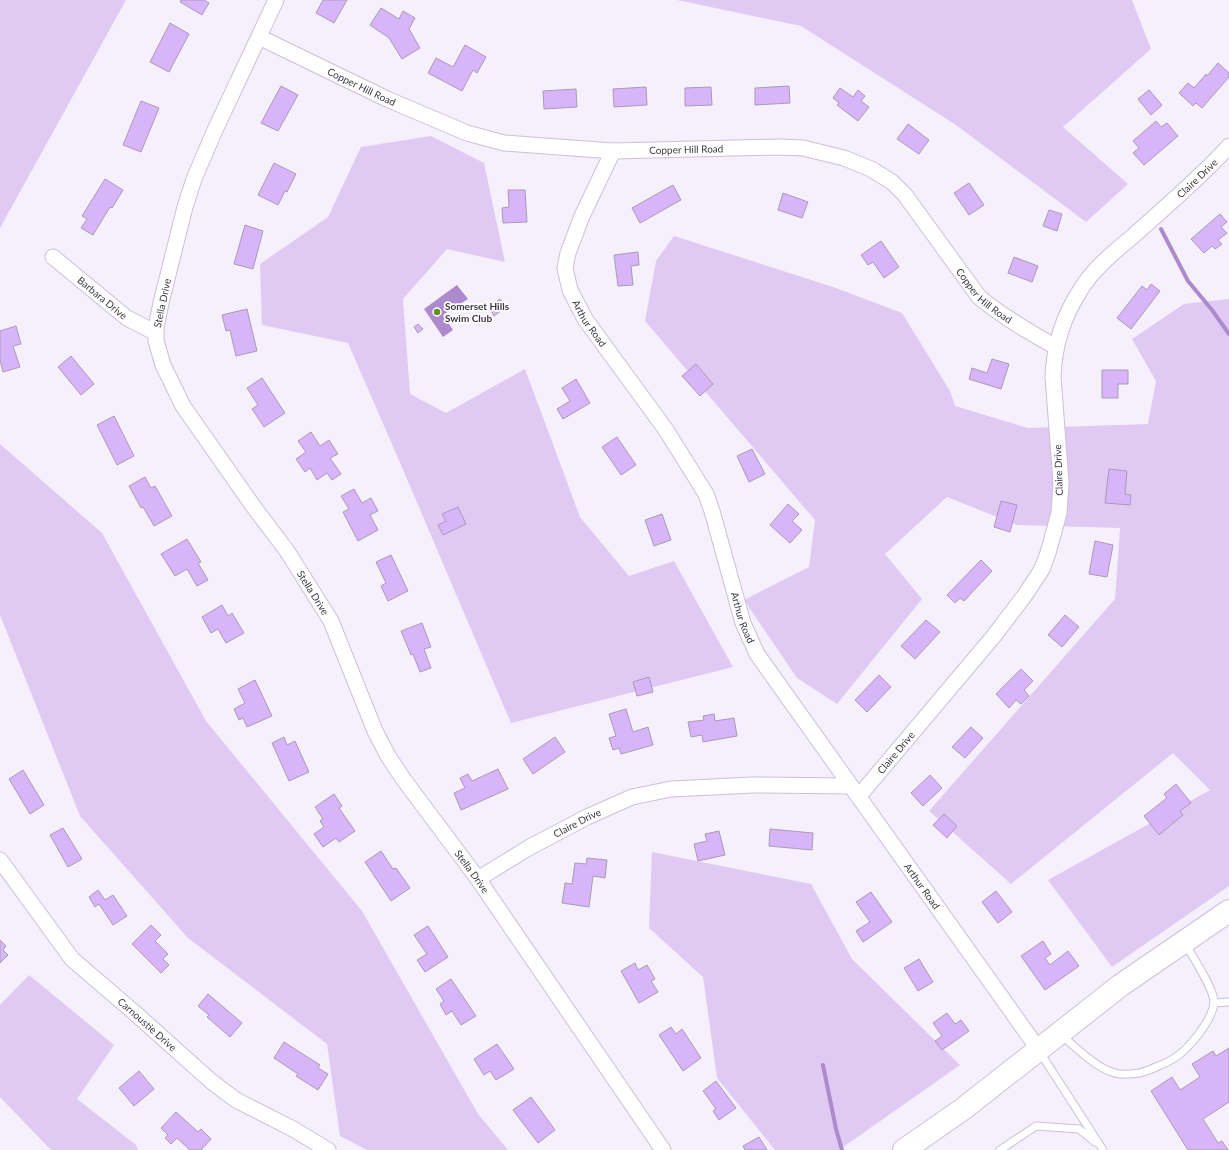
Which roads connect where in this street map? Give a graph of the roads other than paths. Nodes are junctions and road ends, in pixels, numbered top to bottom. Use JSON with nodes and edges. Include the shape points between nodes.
{"nodes":[{"id":1,"x":276,"y":0,"type":"edge"},
{"id":2,"x":259,"y":37,"type":"junction"},
{"id":3,"x":1229,"y":146,"type":"edge"},
{"id":4,"x":613,"y":150,"type":"junction"},
{"id":5,"x":53,"y":257,"type":"dead end"},
{"id":6,"x":156,"y":333,"type":"junction"},
{"id":7,"x":1056,"y":346,"type":"junction"},
{"id":8,"x":855,"y":791,"type":"junction"},
{"id":9,"x":0,"y":861,"type":"edge"},
{"id":10,"x":478,"y":879,"type":"junction"},
{"id":11,"x":1229,"y":911,"type":"edge"},
{"id":12,"x":1184,"y":942,"type":"junction"},
{"id":13,"x":1229,"y":1002,"type":"edge"},
{"id":14,"x":1214,"y":1003,"type":"junction"},
{"id":15,"x":1060,"y":1033,"type":"junction"},
{"id":16,"x":1038,"y":1050,"type":"junction"},
{"id":17,"x":1102,"y":1149,"type":"edge"},
{"id":18,"x":328,"y":1150,"type":"edge"},
{"id":19,"x":663,"y":1150,"type":"edge"},
{"id":20,"x":906,"y":1150,"type":"edge"},
{"id":21,"x":1000,"y":1150,"type":"edge"}],
"edges":[{"from":1,"to":2,"type":"street","name":"Stella Drive"},
{"from":2,"to":4,"type":"street","name":"Copper Hill Road","via":[[386,99],[467,134],[504,143]]},
{"from":2,"to":6,"type":"street","name":"Stella Drive","via":[[196,174],[161,303]]},
{"from":3,"to":7,"type":"street","name":"Claire Drive","via":[[1198,178],[1103,262],[1081,288],[1070,308]]},
{"from":4,"to":7,"type":"street","name":"Copper Hill Road","via":[[802,148],[844,158],[871,169],[892,182],[905,195],[979,297],[1011,321]]},
{"from":4,"to":8,"type":"street","name":"Arthur Road","via":[[568,253],[565,268],[570,290],[585,319],[666,430],[706,494],[743,623],[757,654]]},
{"from":5,"to":6,"type":"street","name":"Barbara Drive","via":[[128,318]]},
{"from":6,"to":10,"type":"street","name":"Stella Drive","via":[[163,365],[183,406],[287,551],[331,621],[375,731],[388,756]]},
{"from":7,"to":8,"type":"street","name":"Claire Drive","via":[[1052,377],[1060,482],[1059,513],[1042,569],[992,637]]},
{"from":8,"to":10,"type":"street","name":"Claire Drive","via":[[753,785],[671,789],[632,797],[574,823]]},
{"from":8,"to":16,"type":"street","name":"Arthur Road"},
{"from":9,"to":18,"type":"street","name":"Carnoustie Drive","via":[[72,959],[230,1096]]},
{"from":10,"to":19,"type":"street","name":"Stella Drive"},
{"from":11,"to":12,"type":"highway"},
{"from":12,"to":14,"type":"lane","via":[[1212,993]]},
{"from":12,"to":15,"type":"highway"},
{"from":13,"to":14,"type":"lane"},
{"from":14,"to":15,"type":"lane","via":[[1204,1026],[1192,1043],[1173,1059],[1139,1073],[1116,1074],[1102,1068]]},
{"from":15,"to":16,"type":"highway"},
{"from":16,"to":17,"type":"lane"},
{"from":16,"to":20,"type":"highway"},
{"from":17,"to":21,"type":"lane","via":[[1079,1129],[1036,1126]]}]}
